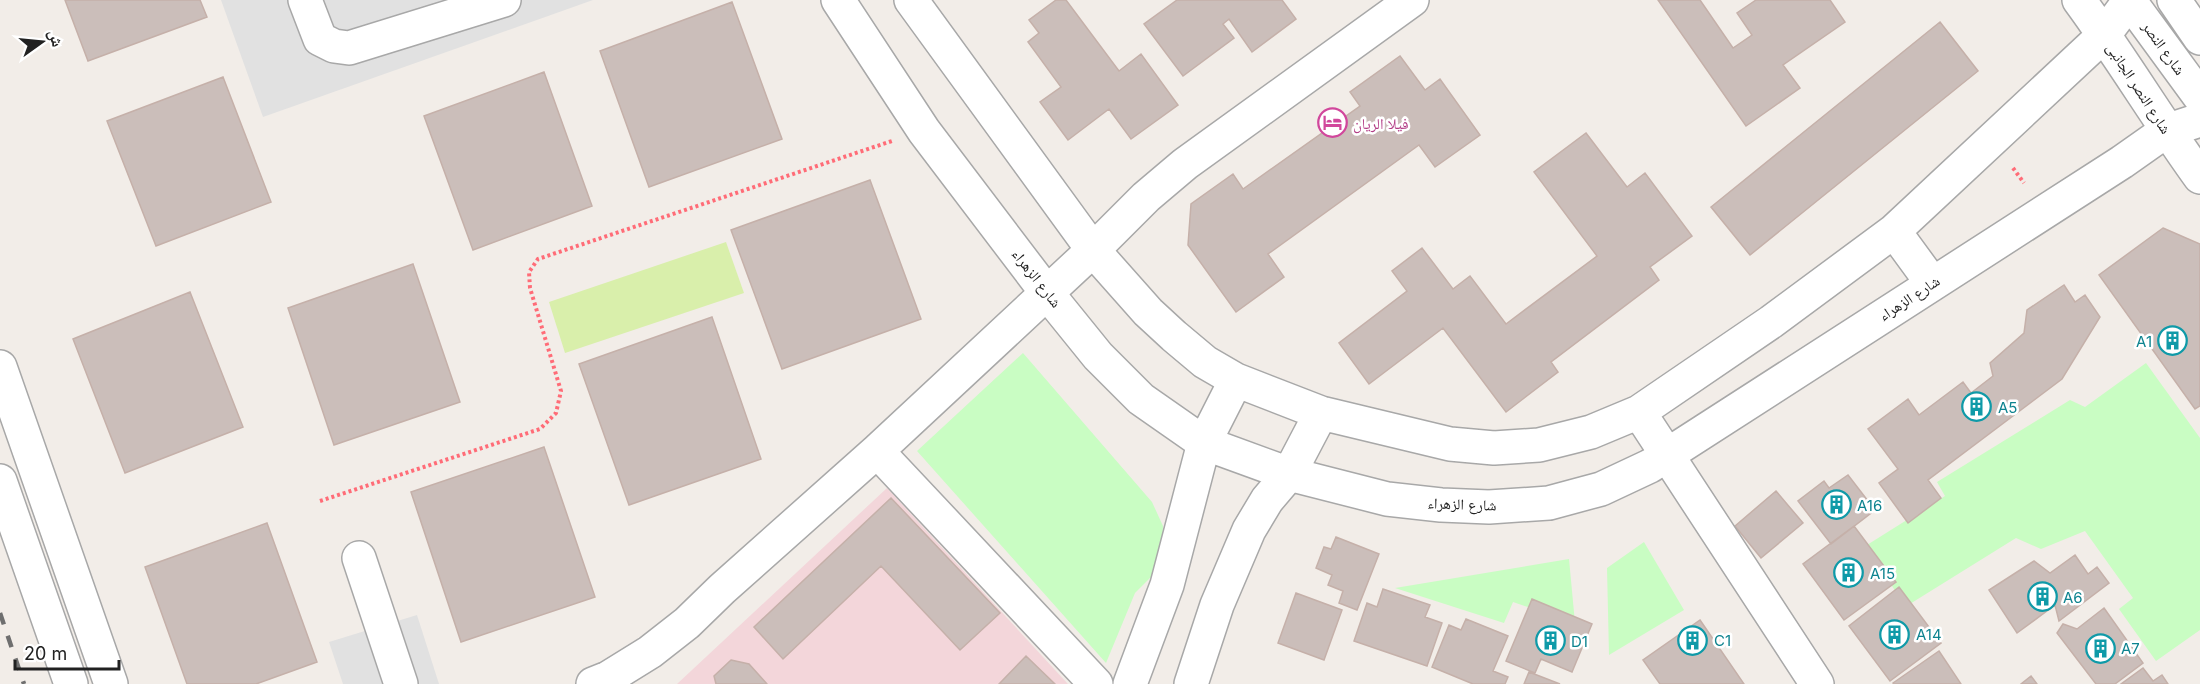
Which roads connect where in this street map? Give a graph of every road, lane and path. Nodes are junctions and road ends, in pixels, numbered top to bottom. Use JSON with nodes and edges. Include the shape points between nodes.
{"nodes":[{"id":1,"x":305,"y":0,"type":"edge"},
{"id":2,"x":504,"y":0,"type":"edge"},
{"id":3,"x":838,"y":0,"type":"edge"},
{"id":4,"x":911,"y":0,"type":"edge"},
{"id":5,"x":1412,"y":0,"type":"edge"},
{"id":6,"x":2079,"y":0,"type":"edge"},
{"id":7,"x":2130,"y":0,"type":"edge"},
{"id":8,"x":2174,"y":0,"type":"edge"},
{"id":9,"x":2104,"y":35,"type":"junction"},
{"id":10,"x":2200,"y":38,"type":"edge"},
{"id":11,"x":2200,"y":97,"type":"edge"},
{"id":12,"x":2200,"y":120,"type":"edge"},
{"id":13,"x":2166,"y":130,"type":"junction"},
{"id":14,"x":924,"y":131,"type":"junction"},
{"id":15,"x":1992,"y":140,"type":"junction"},
{"id":16,"x":2200,"y":177,"type":"edge"},
{"id":17,"x":2045,"y":210,"type":"junction"},
{"id":18,"x":1894,"y":231,"type":"junction"},
{"id":19,"x":1093,"y":250,"type":"junction"},
{"id":20,"x":1932,"y":283,"type":"junction"},
{"id":21,"x":1047,"y":293,"type":"junction"},
{"id":22,"x":0,"y":367,"type":"edge"},
{"id":23,"x":1236,"y":380,"type":"junction"},
{"id":24,"x":1639,"y":412,"type":"junction"},
{"id":25,"x":1322,"y":413,"type":"junction"},
{"id":26,"x":1204,"y":443,"type":"junction"},
{"id":27,"x":877,"y":451,"type":"junction"},
{"id":28,"x":1668,"y":455,"type":"junction"},
{"id":29,"x":1289,"y":474,"type":"junction"},
{"id":30,"x":0,"y":481,"type":"edge"},
{"id":31,"x":320,"y":501,"type":"dead end"},
{"id":32,"x":359,"y":558,"type":"dead end"},
{"id":33,"x":603,"y":682,"type":"edge"},
{"id":34,"x":71,"y":684,"type":"edge"},
{"id":35,"x":111,"y":684,"type":"edge"},
{"id":36,"x":401,"y":684,"type":"edge"},
{"id":37,"x":1096,"y":684,"type":"edge"},
{"id":38,"x":1131,"y":684,"type":"edge"},
{"id":39,"x":1191,"y":684,"type":"edge"},
{"id":40,"x":1817,"y":684,"type":"edge"}],
"edges":[{"from":1,"to":2,"type":"street","via":[[320,39],[349,48]]},
{"from":3,"to":14,"type":"street","name":"شارع الزهراء"},
{"from":4,"to":19,"type":"street"},
{"from":5,"to":19,"type":"street","via":[[1185,164]]},
{"from":6,"to":9,"type":"street","name":"شارع النصر الجانبى"},
{"from":7,"to":9,"type":"street"},
{"from":7,"to":11,"type":"street","name":"شارع النصر"},
{"from":8,"to":10,"type":"street"},
{"from":9,"to":13,"type":"street","name":"شارع النصر الجانبى"},
{"from":9,"to":15,"type":"street"},
{"from":12,"to":13,"type":"street","name":"شارع الزهراء"},
{"from":13,"to":16,"type":"street","name":"شارع النصر الجانبى"},
{"from":13,"to":17,"type":"street","name":"شارع الزهراء"},
{"from":14,"to":21,"type":"street","name":"شارع الزهراء"},
{"from":14,"to":31,"type":"path","via":[[538,259],[529,272],[530,288],[561,391],[556,413],[540,429]]},
{"from":15,"to":17,"type":"path"},
{"from":15,"to":18,"type":"street"},
{"from":17,"to":20,"type":"street","name":"شارع الزهراء"},
{"from":18,"to":20,"type":"street"},
{"from":18,"to":24,"type":"street","via":[[1771,322]]},
{"from":19,"to":21,"type":"street"},
{"from":19,"to":23,"type":"street","via":[[1174,336],[1205,362]]},
{"from":20,"to":28,"type":"street","name":"شارع الزهراء"},
{"from":21,"to":26,"type":"street","name":"شارع الزهراء","via":[[1098,356],[1141,399]]},
{"from":21,"to":27,"type":"street"},
{"from":22,"to":35,"type":"street"},
{"from":23,"to":25,"type":"street"},
{"from":23,"to":26,"type":"street"},
{"from":24,"to":25,"type":"street","via":[[1591,432],[1539,445],[1494,448],[1450,444]]},
{"from":24,"to":28,"type":"street"},
{"from":25,"to":29,"type":"street"},
{"from":26,"to":29,"type":"street","name":"شارع الزهراء"},
{"from":26,"to":38,"type":"street","via":[[1167,585]]},
{"from":27,"to":33,"type":"street","via":[[687,623]]},
{"from":27,"to":37,"type":"street"},
{"from":28,"to":29,"type":"street","name":"شارع الزهراء","via":[[1601,489],[1549,503],[1489,507],[1387,500]]},
{"from":28,"to":40,"type":"street"},
{"from":29,"to":39,"type":"street","via":[[1249,530],[1217,605]]},
{"from":30,"to":34,"type":"street"},
{"from":32,"to":36,"type":"street"}]}
